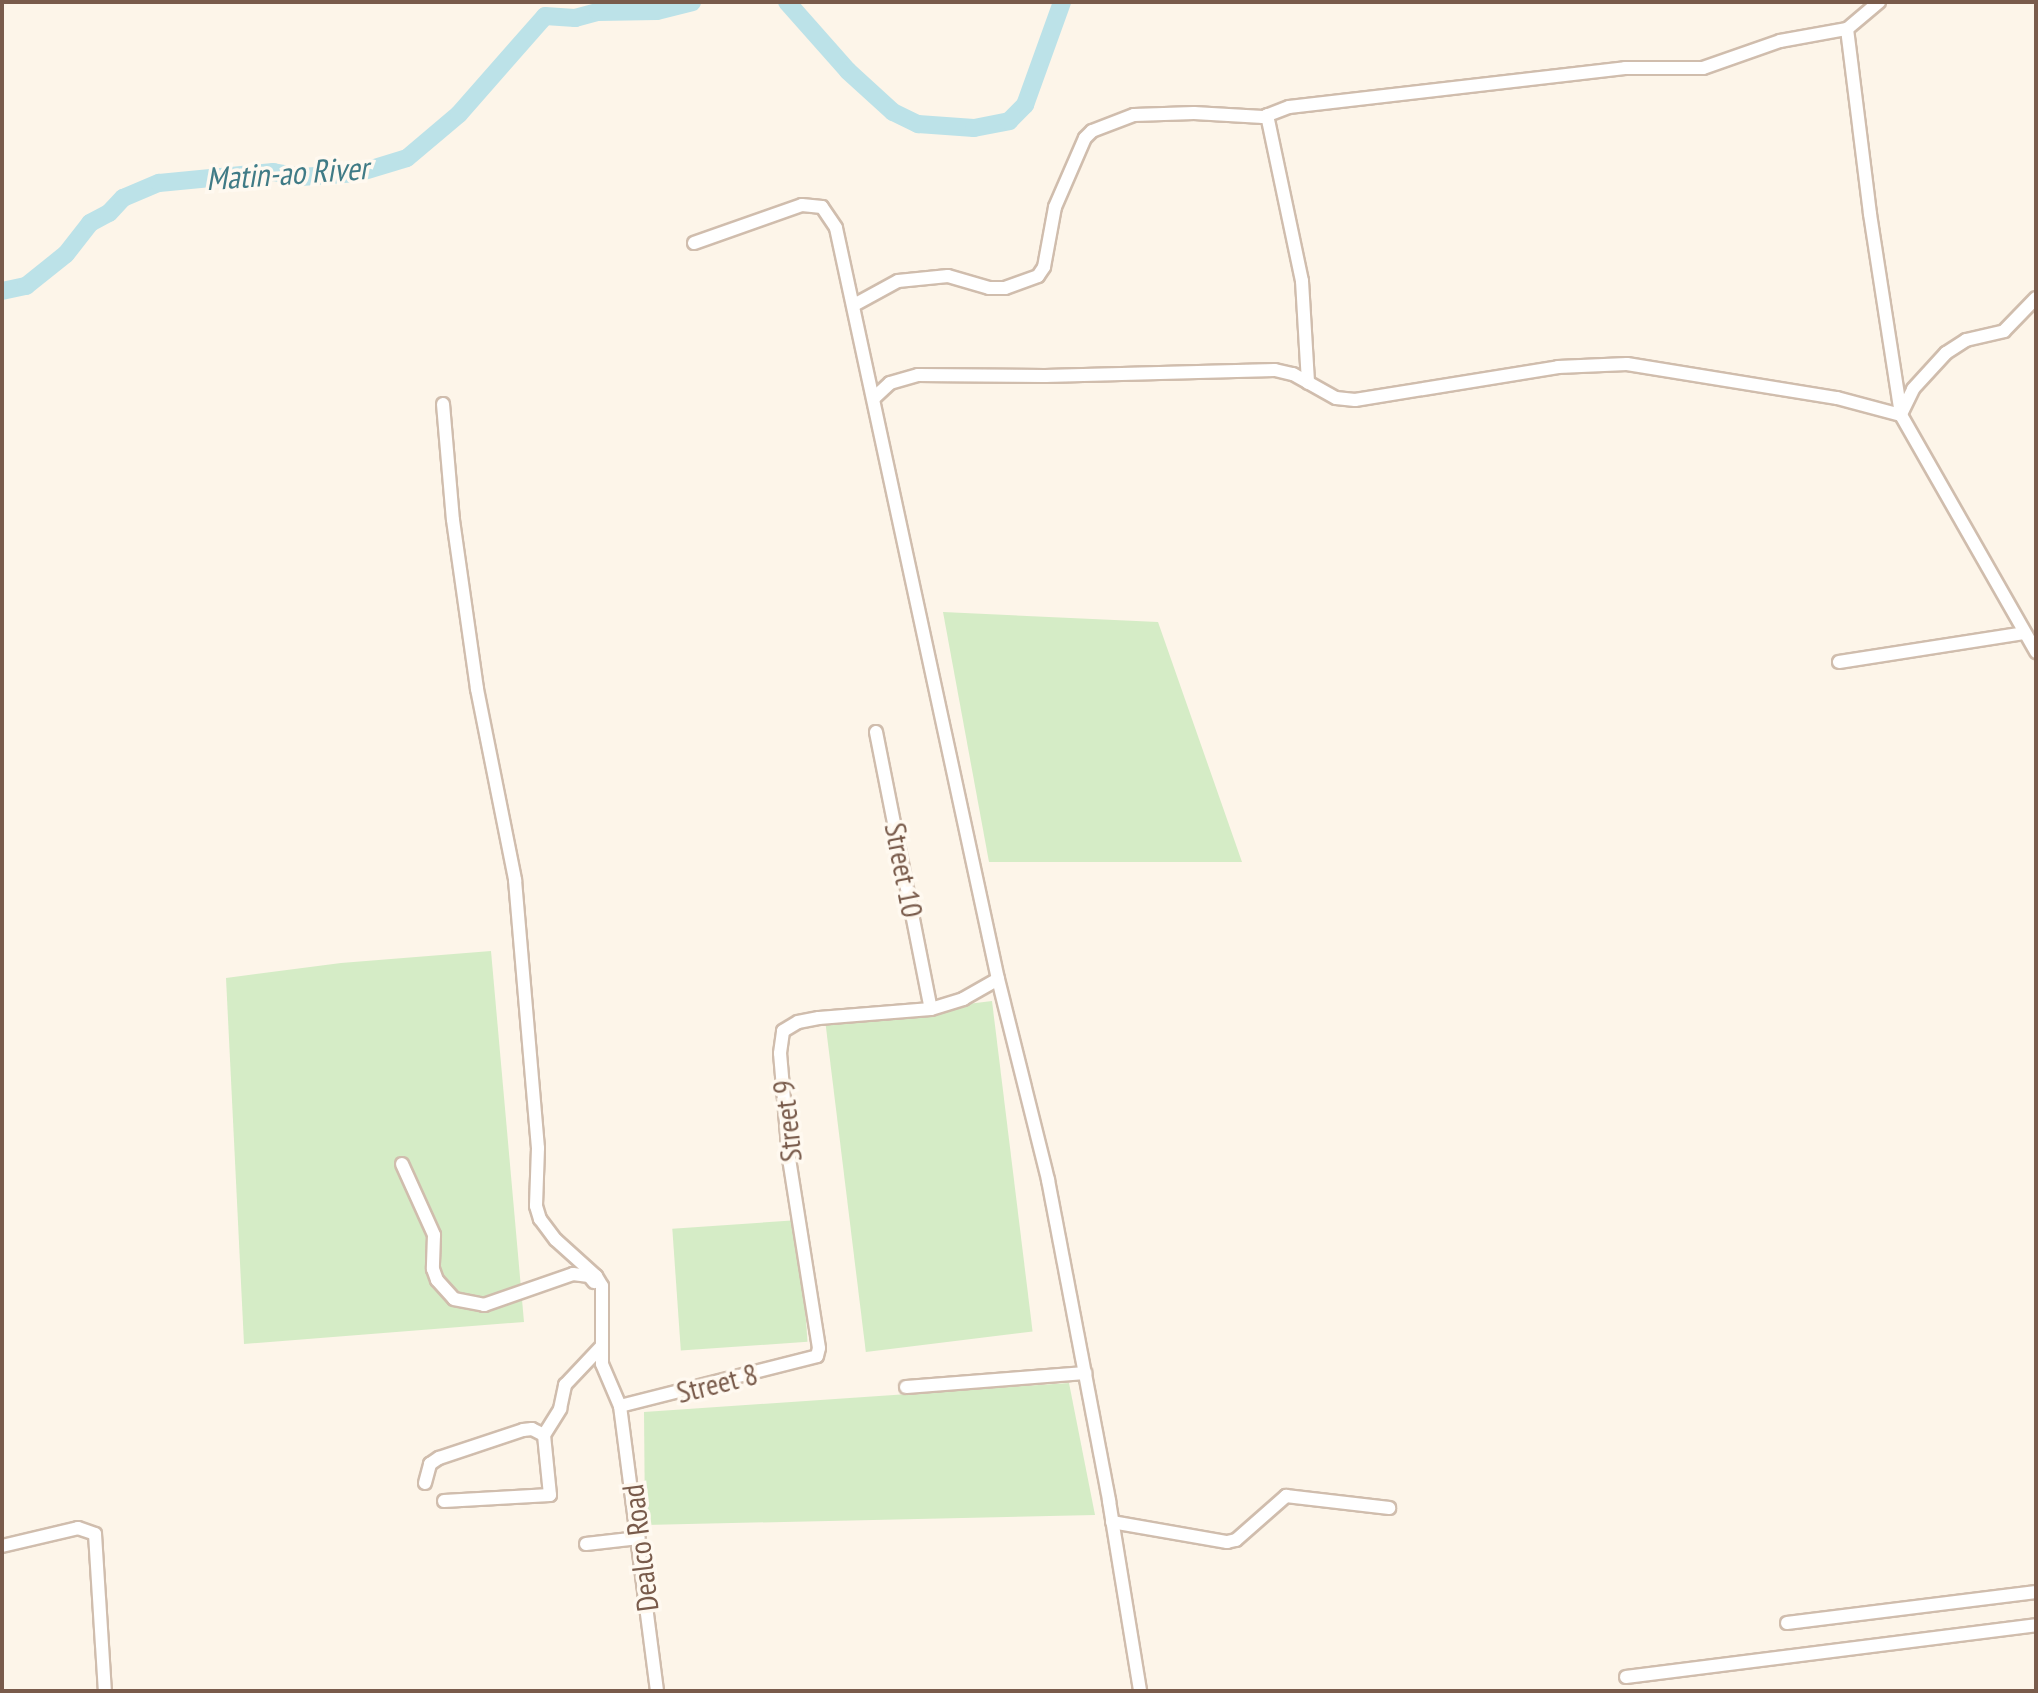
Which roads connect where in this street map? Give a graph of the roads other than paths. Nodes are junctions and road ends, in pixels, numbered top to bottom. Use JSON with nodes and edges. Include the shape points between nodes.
{"nodes":[{"id":1,"x":1879,"y":2,"type":"edge"},
{"id":2,"x":1847,"y":29,"type":"junction"},
{"id":3,"x":1267,"y":115,"type":"junction"},
{"id":4,"x":694,"y":243,"type":"dead end"},
{"id":5,"x":2036,"y":298,"type":"edge"},
{"id":6,"x":854,"y":305,"type":"junction"},
{"id":7,"x":1308,"y":383,"type":"junction"},
{"id":8,"x":874,"y":398,"type":"junction"},
{"id":9,"x":443,"y":404,"type":"dead end"},
{"id":10,"x":1901,"y":415,"type":"junction"},
{"id":11,"x":2024,"y":633,"type":"junction"},
{"id":12,"x":2036,"y":652,"type":"edge"},
{"id":13,"x":1839,"y":662,"type":"dead end"},
{"id":14,"x":876,"y":732,"type":"dead end"},
{"id":15,"x":998,"y":979,"type":"junction"},
{"id":16,"x":931,"y":1009,"type":"junction"},
{"id":17,"x":402,"y":1164,"type":"dead end"},
{"id":18,"x":603,"y":1293,"type":"junction"},
{"id":19,"x":600,"y":1346,"type":"junction"},
{"id":20,"x":814,"y":1359,"type":"joint"},
{"id":21,"x":1085,"y":1373,"type":"junction"},
{"id":22,"x":906,"y":1387,"type":"dead end"},
{"id":23,"x":620,"y":1406,"type":"junction"},
{"id":24,"x":544,"y":1435,"type":"junction"},
{"id":25,"x":425,"y":1483,"type":"dead end"},
{"id":26,"x":444,"y":1501,"type":"dead end"},
{"id":27,"x":1389,"y":1508,"type":"dead end"},
{"id":28,"x":1112,"y":1522,"type":"junction"},
{"id":29,"x":639,"y":1538,"type":"junction"},
{"id":30,"x":586,"y":1544,"type":"dead end"},
{"id":31,"x":2,"y":1546,"type":"edge"},
{"id":32,"x":2036,"y":1592,"type":"edge"},
{"id":33,"x":1787,"y":1623,"type":"dead end"},
{"id":34,"x":2036,"y":1625,"type":"edge"},
{"id":35,"x":1626,"y":1677,"type":"dead end"},
{"id":36,"x":105,"y":1691,"type":"edge"},
{"id":37,"x":657,"y":1691,"type":"edge"},
{"id":38,"x":1140,"y":1691,"type":"edge"}],
"edges":[{"from":1,"to":2,"type":"street"},
{"from":2,"to":3,"type":"street","via":[[1780,41],[1703,68],[1625,68],[1289,107]]},
{"from":2,"to":10,"type":"street"},
{"from":3,"to":6,"type":"street","via":[[1140,114],[1092,131],[1055,207],[1038,276],[1005,288],[948,276],[898,281]]},
{"from":3,"to":7,"type":"street","via":[[1302,281]]},
{"from":4,"to":6,"type":"street","via":[[802,205],[822,207],[836,228]]},
{"from":5,"to":10,"type":"street","via":[[2004,331],[1966,340],[1946,353],[1908,396]]},
{"from":6,"to":8,"type":"street"},
{"from":7,"to":8,"type":"street","via":[[1275,370],[918,375],[898,378]]},
{"from":7,"to":10,"type":"street","via":[[1336,398],[1365,399],[1558,367],[1642,365],[1837,398]]},
{"from":8,"to":15,"type":"street"},
{"from":9,"to":18,"type":"street","via":[[477,689],[515,880],[538,1148],[538,1213],[556,1240],[596,1276]]},
{"from":10,"to":11,"type":"street"},
{"from":11,"to":12,"type":"street"},
{"from":11,"to":13,"type":"street"},
{"from":14,"to":16,"type":"street","name":"Street 10"},
{"from":15,"to":16,"type":"street"},
{"from":15,"to":21,"type":"street","via":[[1048,1180]]},
{"from":16,"to":20,"type":"street","name":"Street 9","via":[[808,1020],[788,1026],[780,1037],[789,1158],[819,1348]]},
{"from":17,"to":18,"type":"street","via":[[434,1235],[435,1275],[454,1299],[484,1305],[573,1274],[589,1276]]},
{"from":18,"to":19,"type":"street","name":"Dealco Road"},
{"from":19,"to":23,"type":"street","name":"Dealco Road","via":[[608,1383]]},
{"from":19,"to":24,"type":"street","via":[[565,1385],[560,1409]]},
{"from":20,"to":23,"type":"street","name":"Street 8"},
{"from":21,"to":22,"type":"street"},
{"from":21,"to":28,"type":"street"},
{"from":23,"to":29,"type":"street","name":"Dealco Road"},
{"from":24,"to":25,"type":"street","via":[[523,1430],[439,1458],[430,1464]]},
{"from":24,"to":26,"type":"street","via":[[550,1495]]},
{"from":27,"to":28,"type":"street","via":[[1286,1496],[1227,1542]]},
{"from":28,"to":38,"type":"street"},
{"from":29,"to":30,"type":"street"},
{"from":29,"to":37,"type":"street","name":"Dealco Road"},
{"from":31,"to":36,"type":"street","via":[[78,1528],[91,1530],[99,1546]]},
{"from":32,"to":33,"type":"street"},
{"from":34,"to":35,"type":"street"}]}
